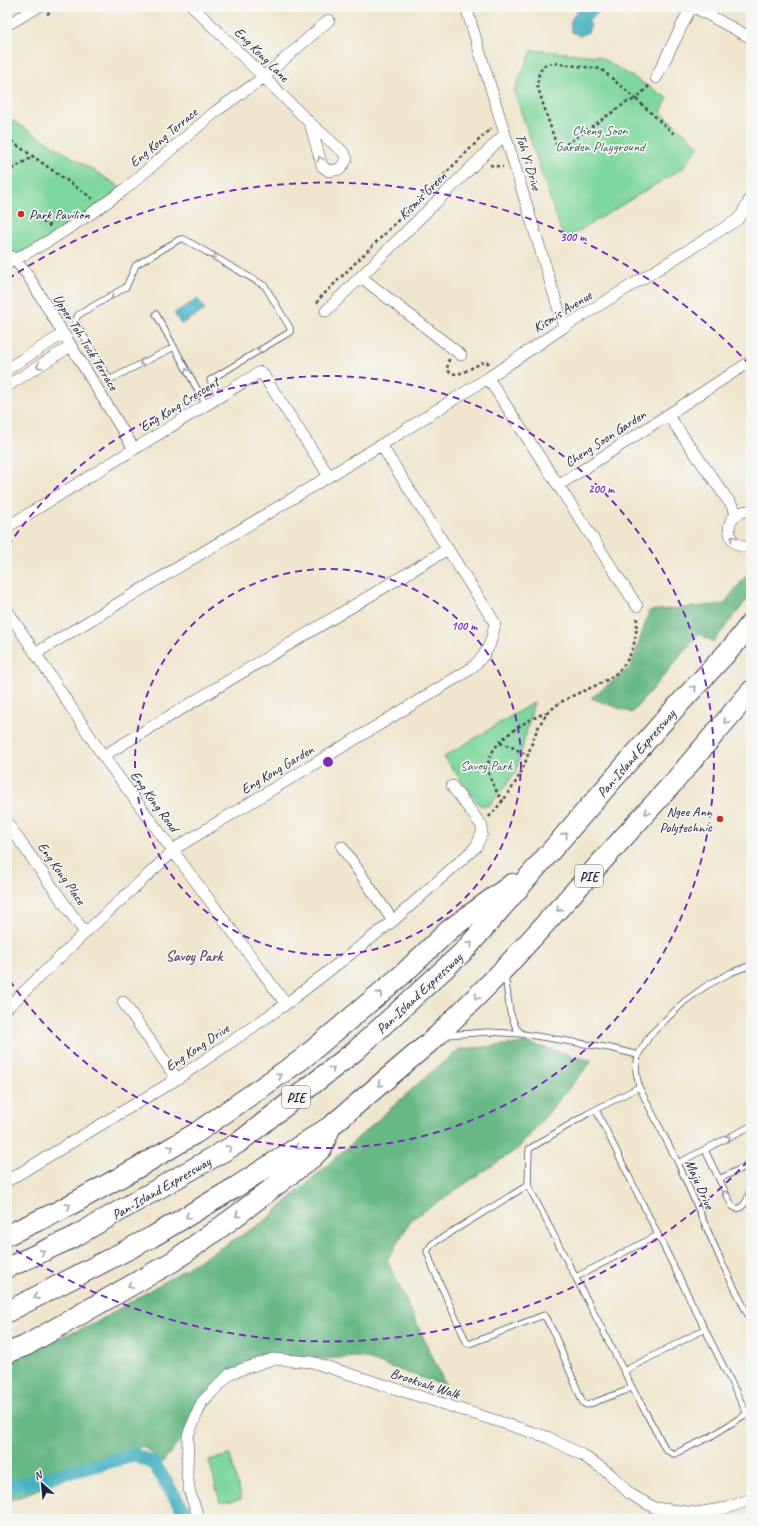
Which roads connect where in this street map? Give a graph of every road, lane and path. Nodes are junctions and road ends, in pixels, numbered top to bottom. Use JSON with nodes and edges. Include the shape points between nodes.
{"nodes":[{"id":1,"x":38,"y":7,"type":"edge"},
{"id":2,"x":193,"y":7,"type":"edge"},
{"id":3,"x":466,"y":7,"type":"edge"},
{"id":4,"x":692,"y":7,"type":"edge"},
{"id":5,"x":329,"y":20,"type":"dead end"},
{"id":6,"x":7,"y":25,"type":"edge"},
{"id":7,"x":751,"y":38,"type":"edge"},
{"id":8,"x":264,"y":77,"type":"junction"},
{"id":9,"x":656,"y":78,"type":"joint"},
{"id":10,"x":630,"y":94,"type":"junction"},
{"id":11,"x":636,"y":99,"type":"junction"},
{"id":12,"x":627,"y":102,"type":"junction"},
{"id":13,"x":500,"y":117,"type":"junction"},
{"id":14,"x":310,"y":123,"type":"dead end"},
{"id":15,"x":505,"y":134,"type":"junction"},
{"id":16,"x":674,"y":134,"type":"dead end"},
{"id":17,"x":7,"y":138,"type":"edge"},
{"id":18,"x":34,"y":156,"type":"junction"},
{"id":19,"x":487,"y":165,"type":"dead end"},
{"id":20,"x":504,"y":167,"type":"dead end"},
{"id":21,"x":7,"y":172,"type":"edge"},
{"id":22,"x":751,"y":197,"type":"edge"},
{"id":23,"x":102,"y":205,"type":"junction"},
{"id":24,"x":7,"y":208,"type":"edge"},
{"id":25,"x":11,"y":209,"type":"dead end"},
{"id":26,"x":32,"y":216,"type":"dead end"},
{"id":27,"x":56,"y":236,"type":"junction"},
{"id":28,"x":9,"y":259,"type":"edge"},
{"id":29,"x":361,"y":278,"type":"junction"},
{"id":30,"x":326,"y":312,"type":"joint"},
{"id":31,"x":156,"y":314,"type":"dead end"},
{"id":32,"x":564,"y":327,"type":"junction"},
{"id":33,"x":64,"y":334,"type":"junction"},
{"id":34,"x":71,"y":346,"type":"junction"},
{"id":35,"x":174,"y":347,"type":"junction"},
{"id":36,"x":461,"y":355,"type":"dead end"},
{"id":37,"x":751,"y":361,"type":"edge"},
{"id":38,"x":7,"y":369,"type":"edge"},
{"id":39,"x":488,"y":378,"type":"junction"},
{"id":40,"x":7,"y":386,"type":"edge"},
{"id":41,"x":220,"y":396,"type":"junction"},
{"id":42,"x":206,"y":405,"type":"junction"},
{"id":43,"x":668,"y":415,"type":"junction"},
{"id":44,"x":381,"y":444,"type":"junction"},
{"id":45,"x":134,"y":449,"type":"junction"},
{"id":46,"x":329,"y":476,"type":"junction"},
{"id":47,"x":559,"y":485,"type":"junction"},
{"id":48,"x":751,"y":511,"type":"edge"},
{"id":49,"x":737,"y":513,"type":"junction"},
{"id":50,"x":7,"y":527,"type":"edge"},
{"id":51,"x":751,"y":547,"type":"edge"},
{"id":52,"x":448,"y":549,"type":"junction"},
{"id":53,"x":637,"y":606,"type":"joint"},
{"id":54,"x":7,"y":610,"type":"edge"},
{"id":55,"x":751,"y":623,"type":"edge"},
{"id":56,"x":36,"y":654,"type":"junction"},
{"id":57,"x":751,"y":691,"type":"edge"},
{"id":58,"x":550,"y":711,"type":"junction"},
{"id":59,"x":500,"y":743,"type":"junction"},
{"id":60,"x":103,"y":756,"type":"junction"},
{"id":61,"x":527,"y":756,"type":"junction"},
{"id":62,"x":452,"y":786,"type":"dead end"},
{"id":63,"x":503,"y":802,"type":"junction"},
{"id":64,"x":482,"y":826,"type":"junction"},
{"id":65,"x":9,"y":831,"type":"edge"},
{"id":66,"x":342,"y":847,"type":"dead end"},
{"id":67,"x":173,"y":851,"type":"junction"},
{"id":68,"x":539,"y":864,"type":"junction"},
{"id":69,"x":393,"y":922,"type":"junction"},
{"id":70,"x":85,"y":932,"type":"junction"},
{"id":71,"x":751,"y":965,"type":"edge"},
{"id":72,"x":504,"y":969,"type":"junction"},
{"id":73,"x":123,"y":1002,"type":"dead end"},
{"id":74,"x":286,"y":1004,"type":"junction"},
{"id":75,"x":7,"y":1008,"type":"edge"},
{"id":76,"x":523,"y":1034,"type":"junction"},
{"id":77,"x":437,"y":1036,"type":"junction"},
{"id":78,"x":638,"y":1055,"type":"junction"},
{"id":79,"x":177,"y":1079,"type":"junction"},
{"id":80,"x":639,"y":1087,"type":"junction"},
{"id":81,"x":596,"y":1110,"type":"junction"},
{"id":82,"x":331,"y":1126,"type":"junction"},
{"id":83,"x":751,"y":1126,"type":"edge"},
{"id":84,"x":705,"y":1150,"type":"junction"},
{"id":85,"x":678,"y":1163,"type":"junction"},
{"id":86,"x":751,"y":1164,"type":"edge"},
{"id":87,"x":719,"y":1179,"type":"junction"},
{"id":88,"x":7,"y":1181,"type":"edge"},
{"id":89,"x":528,"y":1185,"type":"junction"},
{"id":90,"x":751,"y":1187,"type":"edge"},
{"id":91,"x":7,"y":1235,"type":"edge"},
{"id":92,"x":658,"y":1235,"type":"junction"},
{"id":93,"x":7,"y":1268,"type":"edge"},
{"id":94,"x":576,"y":1277,"type":"junction"},
{"id":95,"x":7,"y":1312,"type":"edge"},
{"id":96,"x":751,"y":1321,"type":"edge"},
{"id":97,"x":705,"y":1329,"type":"junction"},
{"id":98,"x":7,"y":1353,"type":"edge"},
{"id":99,"x":624,"y":1371,"type":"junction"},
{"id":100,"x":632,"y":1387,"type":"junction"},
{"id":101,"x":749,"y":1413,"type":"edge"},
{"id":102,"x":751,"y":1499,"type":"edge"},
{"id":103,"x":199,"y":1519,"type":"edge"}],
"edges":[{"from":1,"to":6,"type":"street"},
{"from":2,"to":8,"type":"street","name":"Eng Kong Lane"},
{"from":3,"to":13,"type":"street","name":"Toh Yi Drive"},
{"from":4,"to":7,"type":"street"},
{"from":4,"to":9,"type":"street"},
{"from":5,"to":8,"type":"street","name":"Eng Kong Terrace"},
{"from":8,"to":14,"type":"street","name":"Eng Kong Lane"},
{"from":8,"to":23,"type":"street","name":"Eng Kong Terrace","via":[[216,112],[124,190]]},
{"from":9,"to":11,"type":"path"},
{"from":10,"to":11,"type":"path"},
{"from":10,"to":12,"type":"path"},
{"from":10,"to":12,"type":"path","via":[[601,69],[553,63],[546,64],[539,73],[537,86],[558,150]]},
{"from":11,"to":12,"type":"path"},
{"from":11,"to":16,"type":"path"},
{"from":13,"to":15,"type":"street","name":"Toh Yi Drive"},
{"from":13,"to":30,"type":"path","via":[[318,300],[317,303]]},
{"from":15,"to":29,"type":"street","name":"Kismis Green"},
{"from":15,"to":32,"type":"street","name":"Toh Yi Drive"},
{"from":17,"to":18,"type":"path"},
{"from":18,"to":21,"type":"path"},
{"from":18,"to":23,"type":"path"},
{"from":19,"to":20,"type":"path"},
{"from":22,"to":32,"type":"street","name":"Kismis Avenue","via":[[737,220]]},
{"from":23,"to":27,"type":"street","name":"Eng Kong Terrace"},
{"from":24,"to":25,"type":"path"},
{"from":26,"to":27,"type":"path","via":[[49,225]]},
{"from":27,"to":28,"type":"street","name":"Eng Kong Terrace"},
{"from":28,"to":33,"type":"street","name":"Upper Toh Tuck Terrace","via":[[27,274]]},
{"from":29,"to":30,"type":"street","name":"Kismis Green"},
{"from":29,"to":36,"type":"street"},
{"from":31,"to":35,"type":"lane"},
{"from":32,"to":39,"type":"street","name":"Kismis Avenue"},
{"from":33,"to":34,"type":"street","name":"Upper Toh Tuck Terrace"},
{"from":33,"to":38,"type":"street"},
{"from":34,"to":40,"type":"street","one_way":true},
{"from":34,"to":45,"type":"street","name":"Upper Toh Tuck Terrace"},
{"from":35,"to":41,"type":"lane","one_way":true,"via":[[111,378],[108,377],[75,321],[78,315],[126,287],[136,265],[184,239],[265,286],[290,328],[290,332],[210,380]]},
{"from":42,"to":35,"type":"lane","one_way":true},
{"from":37,"to":43,"type":"street","name":"Cheng Soon Garden"},
{"from":39,"to":44,"type":"street","name":"Kismis Avenue"},
{"from":39,"to":47,"type":"street","name":"Cheng Soon Garden"},
{"from":41,"to":42,"type":"street","name":"Eng Kong Crescent"},
{"from":41,"to":46,"type":"street","name":"Eng Kong Crescent","via":[[261,372]]},
{"from":42,"to":45,"type":"street","name":"Eng Kong Crescent"},
{"from":43,"to":47,"type":"street","name":"Cheng Soon Garden"},
{"from":43,"to":49,"type":"street","name":"Cheng Soon Garden"},
{"from":44,"to":46,"type":"street"},
{"from":44,"to":52,"type":"street","name":"Eng Kong Garden"},
{"from":45,"to":50,"type":"street","name":"Eng Kong Crescent"},
{"from":46,"to":56,"type":"street"},
{"from":47,"to":53,"type":"street","name":"Cheng Soon Garden"},
{"from":48,"to":49,"type":"street"},
{"from":51,"to":49,"type":"street","one_way":true,"via":[[738,545],[729,534],[732,518]]},
{"from":52,"to":60,"type":"street"},
{"from":52,"to":67,"type":"street","name":"Eng Kong Garden","via":[[495,623],[492,639],[483,658],[469,670]]},
{"from":53,"to":58,"type":"path","via":[[637,631],[632,652],[617,674],[562,701]]},
{"from":54,"to":56,"type":"street","name":"Eng Kong Road"},
{"from":68,"to":55,"type":"highway","name":"Pan-Island Expressway","number":"PIE","one_way":true},
{"from":56,"to":60,"type":"street","name":"Eng Kong Road"},
{"from":57,"to":72,"type":"highway","number":"PIE","one_way":true,"via":[[673,783]]},
{"from":58,"to":59,"type":"path","via":[[519,725]]},
{"from":58,"to":61,"type":"path","via":[[537,732]]},
{"from":59,"to":61,"type":"path"},
{"from":59,"to":63,"type":"path","via":[[491,757],[488,768]]},
{"from":60,"to":67,"type":"street","name":"Eng Kong Road"},
{"from":61,"to":63,"type":"path","via":[[522,770]]},
{"from":62,"to":64,"type":"street"},
{"from":63,"to":64,"type":"path"},
{"from":64,"to":69,"type":"street","name":"Eng Kong Drive","via":[[476,847]]},
{"from":65,"to":70,"type":"street","name":"Eng Kong Place"},
{"from":66,"to":69,"type":"street"},
{"from":67,"to":70,"type":"street","name":"Eng Kong Garden"},
{"from":67,"to":74,"type":"street","name":"Eng Kong Road"},
{"from":91,"to":68,"type":"highway","one_way":true,"via":[[59,1211],[137,1168],[196,1133],[249,1097],[301,1060],[403,974],[449,930]]},
{"from":93,"to":68,"type":"highway","name":"Pan-Island Expressway","number":"PIE","one_way":true,"via":[[72,1238],[238,1143],[356,1051],[465,950]]},
{"from":69,"to":74,"type":"street","name":"Eng Kong Drive"},
{"from":70,"to":75,"type":"street","name":"Eng Kong Garden"},
{"from":71,"to":78,"type":"lane","name":"Maju Drive","via":[[706,986],[685,1001],[650,1035]]},
{"from":72,"to":76,"type":"lane","via":[[510,1012],[516,1028]]},
{"from":72,"to":77,"type":"highway","number":"PIE","one_way":true},
{"from":73,"to":79,"type":"street"},
{"from":74,"to":79,"type":"street","name":"Eng Kong Drive"},
{"from":76,"to":77,"type":"lane","via":[[488,1032]]},
{"from":76,"to":78,"type":"lane"},
{"from":77,"to":82,"type":"highway","number":"PIE","one_way":true},
{"from":78,"to":80,"type":"lane","name":"Maju Drive","via":[[636,1070]]},
{"from":79,"to":88,"type":"street","name":"Eng Kong Drive"},
{"from":80,"to":81,"type":"lane"},
{"from":80,"to":85,"type":"lane","name":"Maju Drive"},
{"from":81,"to":89,"type":"lane","via":[[529,1149]]},
{"from":81,"to":92,"type":"lane"},
{"from":82,"to":95,"type":"highway","number":"PIE","one_way":true,"via":[[152,1238]]},
{"from":82,"to":98,"type":"highway","one_way":true,"via":[[322,1148],[313,1157],[232,1220],[172,1262],[26,1346]]},
{"from":84,"to":83,"type":"lane","one_way":true},
{"from":84,"to":85,"type":"lane"},
{"from":84,"to":87,"type":"lane"},
{"from":85,"to":96,"type":"lane","name":"Maju Drive"},
{"from":86,"to":87,"type":"lane"},
{"from":90,"to":87,"type":"lane","one_way":true,"via":[[745,1203],[737,1209],[732,1206]]},
{"from":89,"to":94,"type":"lane"},
{"from":89,"to":100,"type":"lane","via":[[432,1244],[427,1251],[467,1343],[544,1315],[583,1403],[587,1405]]},
{"from":92,"to":94,"type":"lane"},
{"from":92,"to":97,"type":"lane"},
{"from":94,"to":99,"type":"lane"},
{"from":97,"to":99,"type":"lane"},
{"from":97,"to":101,"type":"lane"},
{"from":99,"to":100,"type":"lane"},
{"from":100,"to":101,"type":"lane","via":[[666,1450],[674,1454]]},
{"from":102,"to":103,"type":"street","name":"Brookvale Walk","via":[[727,1508],[696,1513],[655,1508],[630,1494],[609,1473],[582,1455],[547,1437],[312,1362],[273,1359],[231,1373],[202,1402],[188,1435],[190,1493]]}]}
